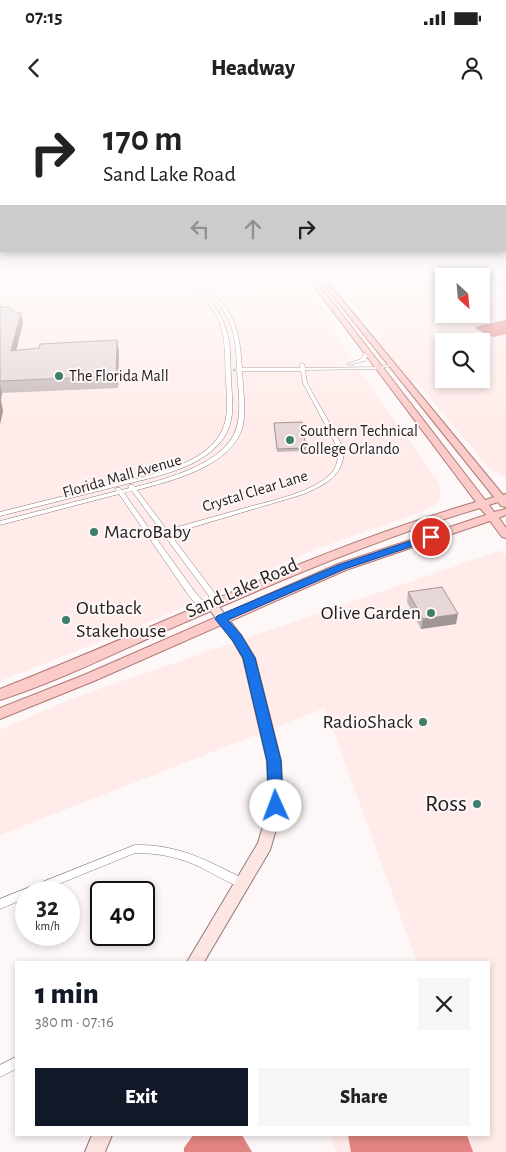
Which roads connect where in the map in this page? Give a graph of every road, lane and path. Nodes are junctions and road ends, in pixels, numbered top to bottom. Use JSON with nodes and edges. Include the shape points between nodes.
{"nodes":[{"id":1,"x":222,"y":323,"type":"edge"},
{"id":2,"x":235,"y":323,"type":"edge"},
{"id":3,"x":345,"y":323,"type":"edge"},
{"id":4,"x":357,"y":323,"type":"edge"},
{"id":5,"x":367,"y":353,"type":"junction"},
{"id":6,"x":349,"y":364,"type":"junction"},
{"id":7,"x":391,"y":365,"type":"junction"},
{"id":8,"x":377,"y":366,"type":"junction"},
{"id":9,"x":240,"y":367,"type":"junction"},
{"id":10,"x":302,"y":367,"type":"junction"},
{"id":11,"x":228,"y":368,"type":"junction"},
{"id":12,"x":128,"y":482,"type":"junction"},
{"id":13,"x":115,"y":485,"type":"junction"},
{"id":14,"x":133,"y":489,"type":"junction"},
{"id":15,"x":120,"y":492,"type":"junction"},
{"id":16,"x":504,"y":500,"type":"edge"},
{"id":17,"x":483,"y":504,"type":"junction"},
{"id":18,"x":506,"y":512,"type":"edge"},
{"id":19,"x":0,"y":514,"type":"edge"},
{"id":20,"x":492,"y":516,"type":"junction"},
{"id":21,"x":0,"y":523,"type":"edge"},
{"id":22,"x":166,"y":533,"type":"junction"},
{"id":23,"x":506,"y":535,"type":"edge"},
{"id":24,"x":151,"y":537,"type":"junction"},
{"id":25,"x":212,"y":606,"type":"junction"},
{"id":26,"x":220,"y":619,"type":"junction"},
{"id":27,"x":16,"y":689,"type":"junction"},
{"id":28,"x":0,"y":695,"type":"edge"},
{"id":29,"x":20,"y":706,"type":"junction"},
{"id":30,"x":0,"y":714,"type":"edge"},
{"id":31,"x":55,"y":881,"type":"edge"},
{"id":32,"x":242,"y":883,"type":"junction"},
{"id":33,"x":15,"y":898,"type":"edge"},
{"id":34,"x":0,"y":904,"type":"edge"},
{"id":35,"x":196,"y":961,"type":"edge"},
{"id":36,"x":15,"y":1064,"type":"edge"},
{"id":37,"x":0,"y":1071,"type":"edge"},
{"id":38,"x":102,"y":1136,"type":"edge"},
{"id":39,"x":95,"y":1152,"type":"edge"}],
"edges":[{"from":1,"to":11,"type":"street","name":"Florida Mall Avenue"},
{"from":2,"to":9,"type":"street","name":"Florida Mall Avenue"},
{"from":3,"to":5,"type":"main road"},
{"from":4,"to":7,"type":"main road"},
{"from":5,"to":6,"type":"street","via":[[363,360]]},
{"from":5,"to":8,"type":"main road"},
{"from":6,"to":8,"type":"street"},
{"from":6,"to":10,"type":"street"},
{"from":7,"to":8,"type":"street"},
{"from":7,"to":16,"type":"main road"},
{"from":8,"to":10,"type":"street"},
{"from":8,"to":17,"type":"main road"},
{"from":9,"to":10,"type":"street"},
{"from":9,"to":11,"type":"street"},
{"from":9,"to":14,"type":"street","name":"Florida Mall Avenue","via":[[240,422],[236,436],[226,448],[196,469]]},
{"from":10,"to":22,"type":"street","name":"Crystal Clear Lane","via":[[305,384],[341,449],[342,460],[337,471],[320,485],[302,493]]},
{"from":11,"to":12,"type":"street","name":"Florida Mall Avenue","via":[[228,421],[216,444],[188,464]]},
{"from":12,"to":13,"type":"street","name":"Florida Mall Avenue"},
{"from":12,"to":14,"type":"street"},
{"from":13,"to":15,"type":"street"},
{"from":13,"to":19,"type":"street","name":"Florida Mall Avenue"},
{"from":14,"to":15,"type":"street","name":"Florida Mall Avenue"},
{"from":14,"to":22,"type":"street"},
{"from":15,"to":21,"type":"street","name":"Florida Mall Avenue"},
{"from":15,"to":24,"type":"street"},
{"from":16,"to":17,"type":"main road","name":"Sand Lake Road"},
{"from":17,"to":20,"type":"main road"},
{"from":17,"to":25,"type":"main road","name":"Sand Lake Road","via":[[337,552]]},
{"from":18,"to":20,"type":"main road","name":"Sand Lake Road"},
{"from":20,"to":23,"type":"main road"},
{"from":20,"to":26,"type":"main road","name":"Sand Lake Road","via":[[342,567]]},
{"from":22,"to":24,"type":"street","name":"Crystal Clear Lane"},
{"from":22,"to":25,"type":"street","via":[[213,596]]},
{"from":24,"to":25,"type":"street","via":[[199,602]]},
{"from":25,"to":26,"type":"street"},
{"from":25,"to":27,"type":"main road","name":"Sand Lake Road"},
{"from":26,"to":29,"type":"main road","name":"Sand Lake Road"},
{"from":26,"to":32,"type":"street","via":[[249,658],[274,761],[276,806],[265,845]]},
{"from":27,"to":28,"type":"main road","name":"Sand Lake Road"},
{"from":27,"to":29,"type":"main road"},
{"from":29,"to":30,"type":"main road","name":"Sand Lake Road"},
{"from":31,"to":32,"type":"street","via":[[135,849],[154,848],[177,852]]},
{"from":32,"to":35,"type":"street"},
{"from":33,"to":34,"type":"street"},
{"from":36,"to":37,"type":"street"},
{"from":38,"to":39,"type":"street"}]}
